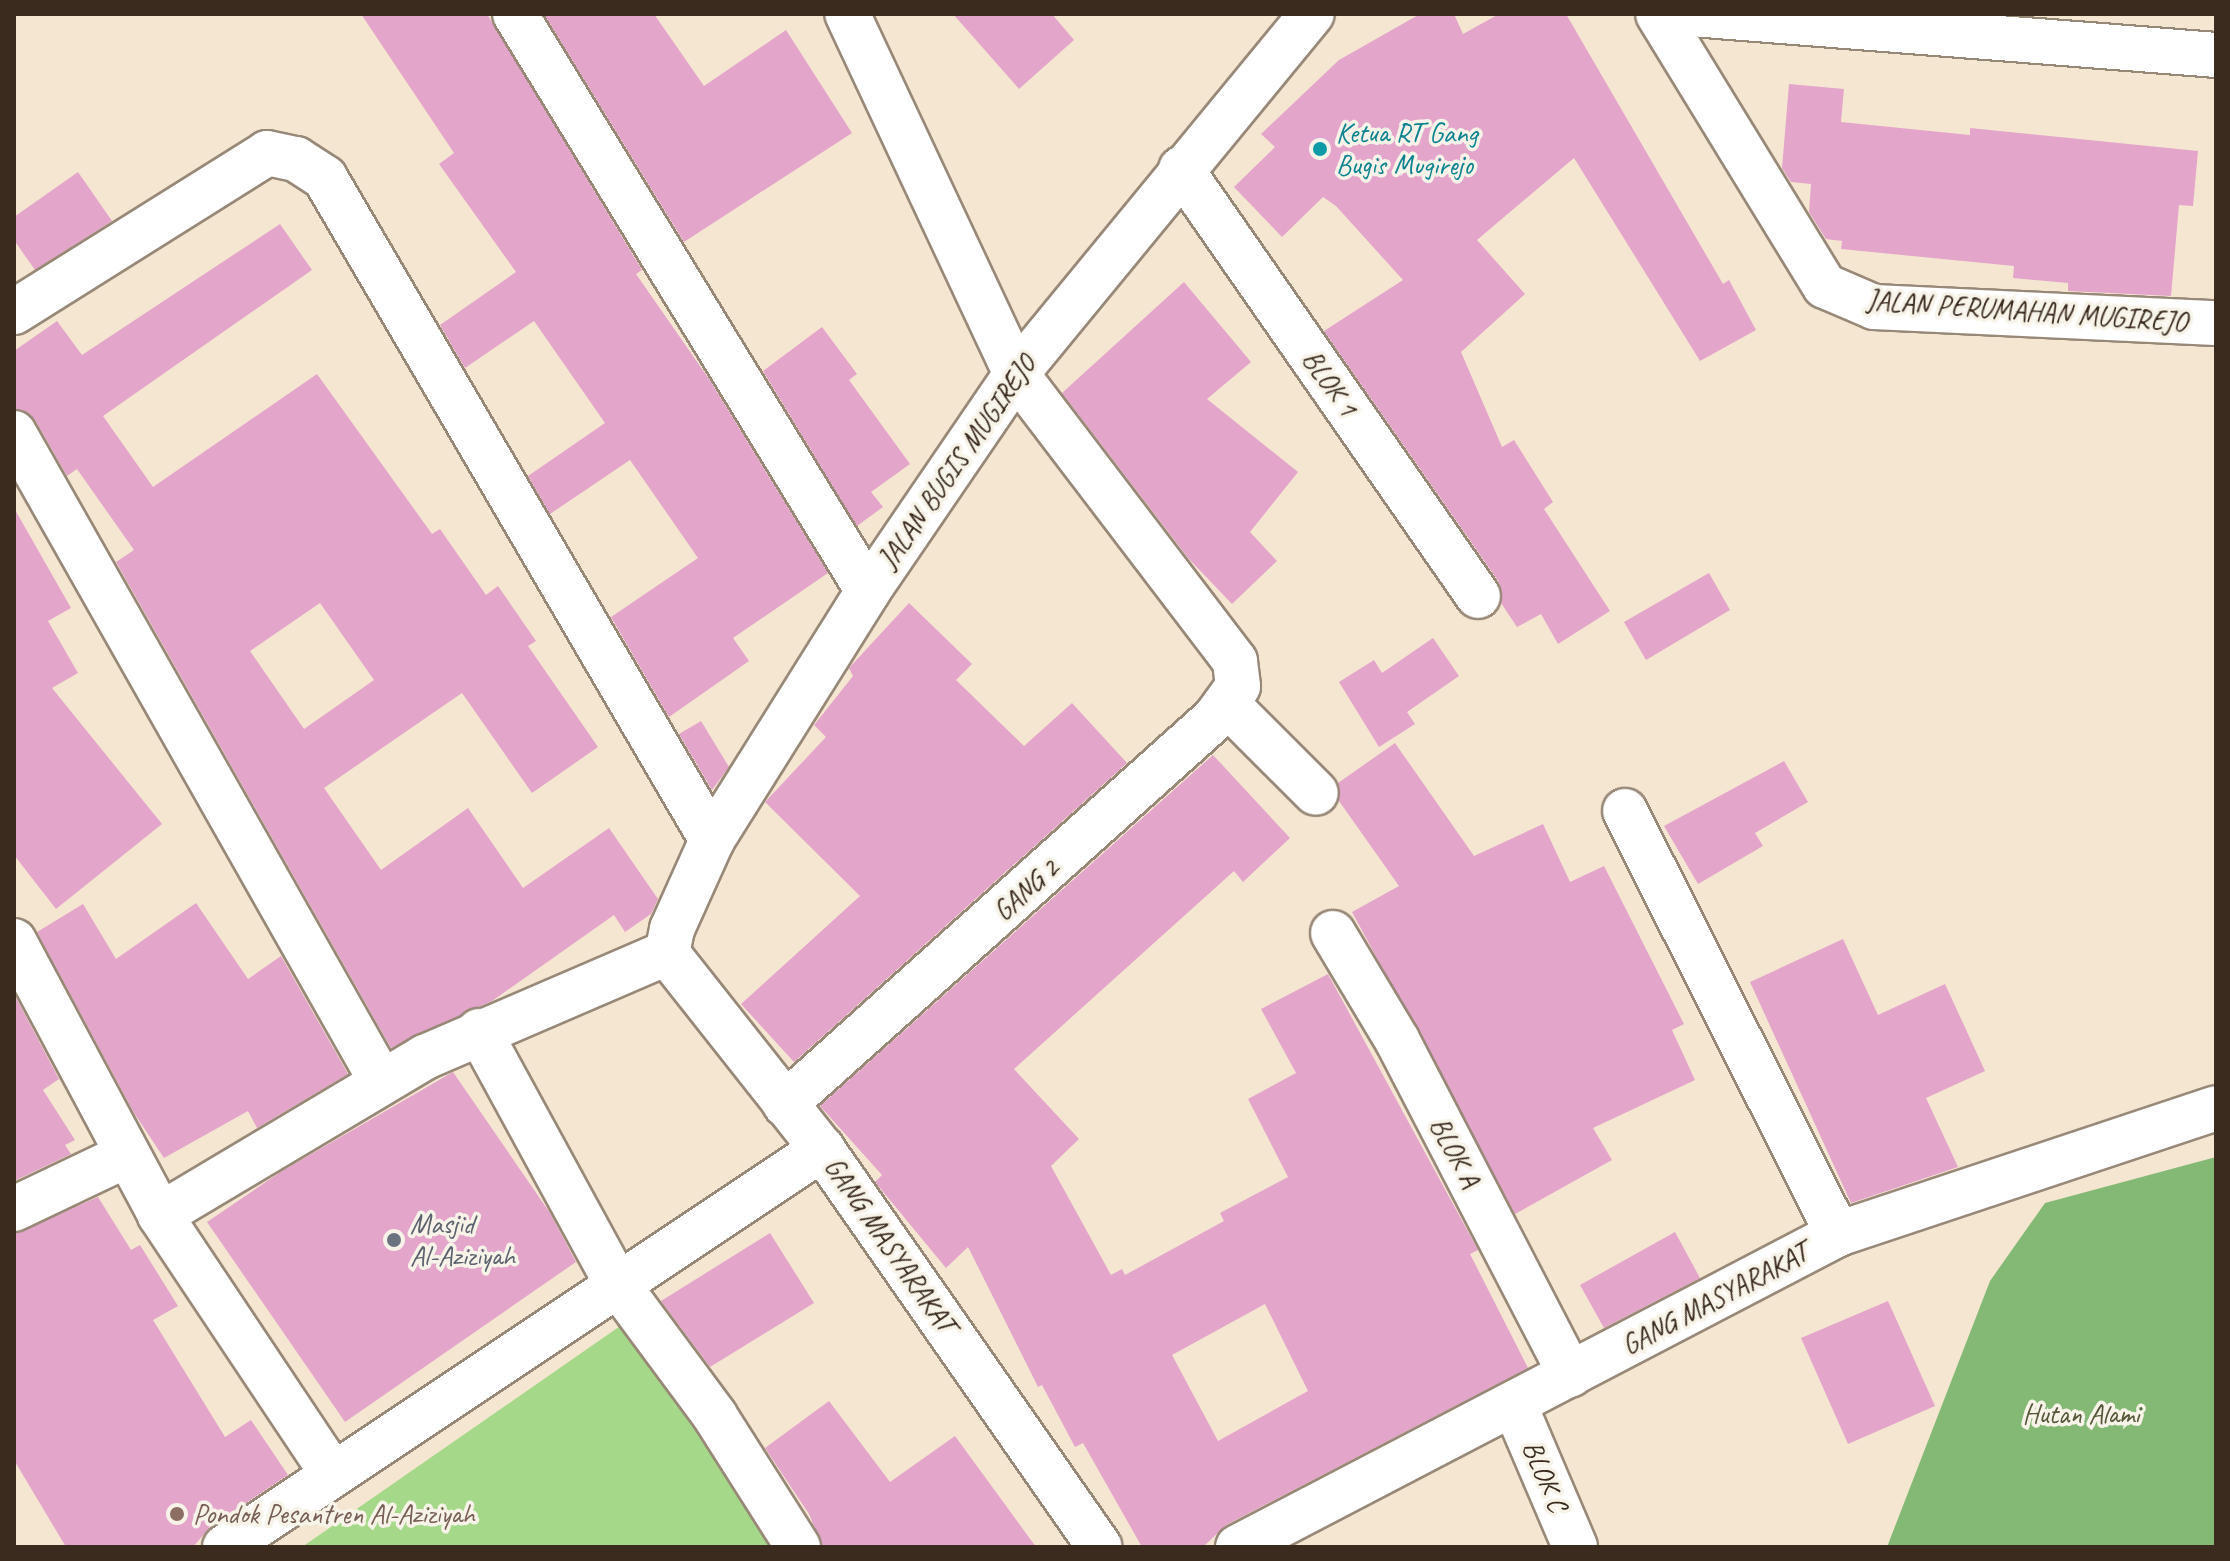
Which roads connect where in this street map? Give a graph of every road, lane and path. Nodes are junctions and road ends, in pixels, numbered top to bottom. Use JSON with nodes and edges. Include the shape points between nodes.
{"nodes":[{"id":1,"x":515,"y":14,"type":"edge"},
{"id":2,"x":847,"y":14,"type":"edge"},
{"id":3,"x":1312,"y":14,"type":"edge"},
{"id":4,"x":1658,"y":14,"type":"edge"},
{"id":5,"x":1692,"y":14,"type":"edge"},
{"id":6,"x":2216,"y":55,"type":"edge"},
{"id":7,"x":1181,"y":169,"type":"junction"},
{"id":8,"x":14,"y":312,"type":"edge"},
{"id":9,"x":2216,"y":323,"type":"edge"},
{"id":10,"x":1016,"y":374,"type":"junction"},
{"id":11,"x":14,"y":433,"type":"edge"},
{"id":12,"x":868,"y":591,"type":"junction"},
{"id":13,"x":1478,"y":596,"type":"dead end"},
{"id":14,"x":1228,"y":705,"type":"junction"},
{"id":15,"x":1316,"y":793,"type":"dead end"},
{"id":16,"x":1625,"y":811,"type":"dead end"},
{"id":17,"x":712,"y":840,"type":"junction"},
{"id":18,"x":1333,"y":933,"type":"dead end"},
{"id":19,"x":14,"y":941,"type":"edge"},
{"id":20,"x":667,"y":953,"type":"junction"},
{"id":21,"x":479,"y":1031,"type":"junction"},
{"id":22,"x":381,"y":1081,"type":"junction"},
{"id":23,"x":785,"y":1104,"type":"junction"},
{"id":24,"x":2216,"y":1108,"type":"edge"},
{"id":25,"x":822,"y":1149,"type":"junction"},
{"id":26,"x":127,"y":1155,"type":"junction"},
{"id":27,"x":14,"y":1209,"type":"edge"},
{"id":28,"x":160,"y":1215,"type":"junction"},
{"id":29,"x":1838,"y":1234,"type":"junction"},
{"id":30,"x":616,"y":1282,"type":"junction"},
{"id":31,"x":1571,"y":1375,"type":"junction"},
{"id":32,"x":1515,"y":1406,"type":"junction"},
{"id":33,"x":332,"y":1473,"type":"junction"},
{"id":34,"x":225,"y":1547,"type":"edge"},
{"id":35,"x":798,"y":1547,"type":"edge"},
{"id":36,"x":1100,"y":1547,"type":"edge"},
{"id":37,"x":1238,"y":1547,"type":"edge"},
{"id":38,"x":1575,"y":1547,"type":"edge"}],
"edges":[{"from":1,"to":12,"type":"street"},
{"from":2,"to":10,"type":"street"},
{"from":3,"to":7,"type":"street","name":"JALAN BUGIS MUGIREJO"},
{"from":4,"to":9,"type":"street","name":"JALAN PERUMAHAN MUGIREJO","via":[[1825,286],[1874,307]]},
{"from":5,"to":6,"type":"street"},
{"from":7,"to":10,"type":"street","name":"JALAN BUGIS MUGIREJO"},
{"from":7,"to":13,"type":"street","name":"BLOK 1"},
{"from":8,"to":17,"type":"street","via":[[267,153],[296,159],[325,178]]},
{"from":10,"to":12,"type":"street","name":"JALAN BUGIS MUGIREJO"},
{"from":10,"to":14,"type":"street","via":[[1235,661],[1238,686]]},
{"from":11,"to":22,"type":"street"},
{"from":12,"to":17,"type":"street","name":"JALAN BUGIS MUGIREJO"},
{"from":14,"to":15,"type":"street"},
{"from":14,"to":23,"type":"street","name":"GANG 2"},
{"from":16,"to":29,"type":"street"},
{"from":17,"to":20,"type":"street","name":"JALAN BUGIS MUGIREJO","via":[[672,929]]},
{"from":18,"to":31,"type":"street","name":"BLOK A","via":[[1397,1040]]},
{"from":19,"to":26,"type":"street"},
{"from":20,"to":21,"type":"street"},
{"from":20,"to":23,"type":"street","name":"GANG MASYARAKAT"},
{"from":21,"to":22,"type":"street"},
{"from":21,"to":30,"type":"street"},
{"from":22,"to":28,"type":"street"},
{"from":23,"to":25,"type":"street","name":"GANG MASYARAKAT"},
{"from":24,"to":29,"type":"street","name":"GANG MASYARAKAT"},
{"from":25,"to":30,"type":"street"},
{"from":25,"to":36,"type":"street","name":"GANG MASYARAKAT"},
{"from":26,"to":27,"type":"street"},
{"from":26,"to":28,"type":"street"},
{"from":28,"to":33,"type":"street"},
{"from":29,"to":31,"type":"street","name":"GANG MASYARAKAT"},
{"from":30,"to":33,"type":"street"},
{"from":30,"to":35,"type":"street","via":[[715,1416]]},
{"from":31,"to":32,"type":"street","name":"GANG MASYARAKAT"},
{"from":32,"to":37,"type":"street","name":"GANG MASYARAKAT"},
{"from":32,"to":38,"type":"street","name":"BLOK C"},
{"from":33,"to":34,"type":"street"}]}
